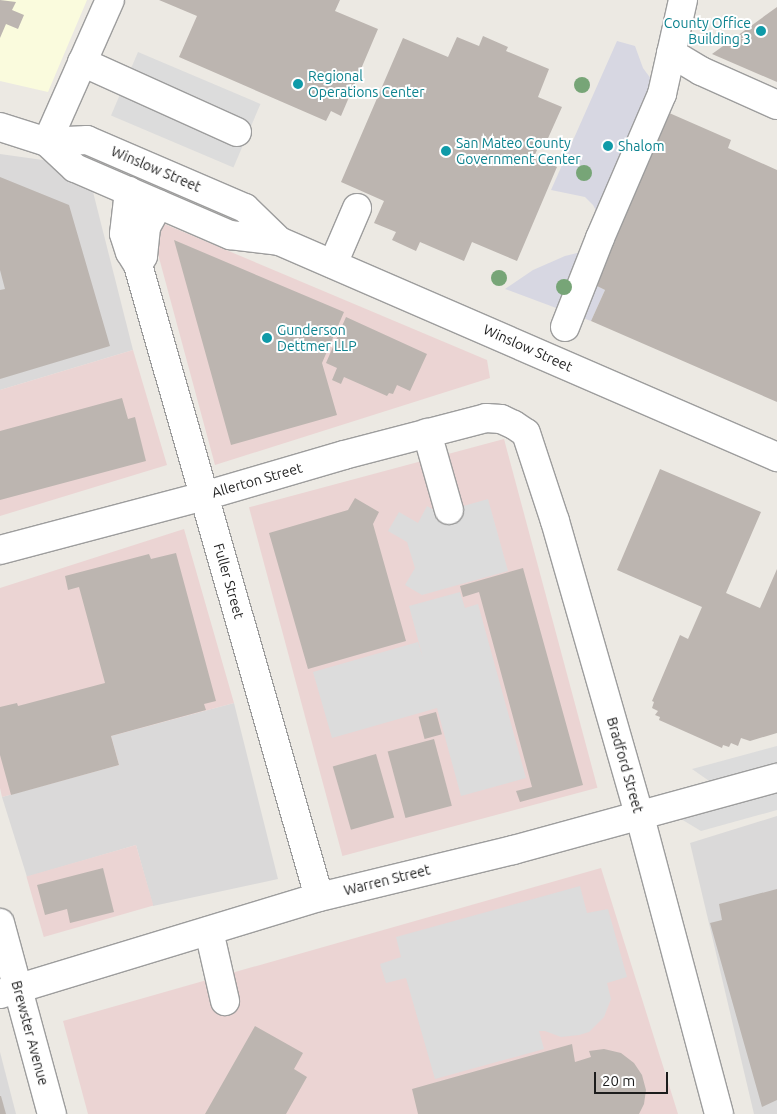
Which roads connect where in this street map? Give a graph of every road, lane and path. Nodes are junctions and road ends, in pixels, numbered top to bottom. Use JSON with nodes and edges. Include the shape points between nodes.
{"nodes":[{"id":1,"x":110,"y":0,"type":"edge"},
{"id":2,"x":683,"y":0,"type":"edge"},
{"id":3,"x":671,"y":54,"type":"junction"},
{"id":4,"x":82,"y":62,"type":"junction"},
{"id":5,"x":777,"y":105,"type":"edge"},
{"id":6,"x":0,"y":127,"type":"edge"},
{"id":7,"x":237,"y":132,"type":"dead end"},
{"id":8,"x":47,"y":142,"type":"junction"},
{"id":9,"x":129,"y":192,"type":"junction"},
{"id":10,"x":159,"y":204,"type":"junction"},
{"id":11,"x":357,"y":208,"type":"dead end"},
{"id":12,"x":279,"y":241,"type":"junction"},
{"id":13,"x":333,"y":264,"type":"junction"},
{"id":14,"x":138,"y":265,"type":"junction"},
{"id":15,"x":565,"y":327,"type":"dead end"},
{"id":16,"x":514,"y":424,"type":"joint"},
{"id":17,"x":427,"y":433,"type":"junction"},
{"id":18,"x":777,"y":457,"type":"edge"},
{"id":19,"x":204,"y":496,"type":"junction"},
{"id":20,"x":449,"y":510,"type":"dead end"},
{"id":21,"x":0,"y":550,"type":"edge"},
{"id":22,"x":777,"y":778,"type":"edge"},
{"id":23,"x":640,"y":816,"type":"junction"},
{"id":24,"x":319,"y":897,"type":"junction"},
{"id":25,"x":0,"y":923,"type":"edge"},
{"id":26,"x":209,"y":931,"type":"junction"},
{"id":27,"x":9,"y":991,"type":"edge"},
{"id":28,"x":225,"y":1001,"type":"dead end"},
{"id":29,"x":52,"y":1114,"type":"edge"},
{"id":30,"x":719,"y":1114,"type":"edge"}],
"edges":[{"from":1,"to":4,"type":"street"},
{"from":2,"to":3,"type":"street"},
{"from":3,"to":5,"type":"street"},
{"from":3,"to":15,"type":"street","via":[[662,94]]},
{"from":4,"to":7,"type":"street"},
{"from":4,"to":8,"type":"street"},
{"from":6,"to":8,"type":"street","name":"Winslow Street"},
{"from":8,"to":9,"type":"street","name":"Winslow Street","via":[[74,168]]},
{"from":8,"to":12,"type":"street","name":"Winslow Street","via":[[88,140],[245,208]]},
{"from":9,"to":10,"type":"street","name":"Winslow Street"},
{"from":9,"to":14,"type":"street","name":"Fuller Street","via":[[124,234]]},
{"from":10,"to":12,"type":"street","name":"Winslow Street","via":[[230,235]]},
{"from":10,"to":14,"type":"street","via":[[146,227],[143,256]]},
{"from":11,"to":13,"type":"street"},
{"from":12,"to":13,"type":"street","name":"Winslow Street"},
{"from":13,"to":18,"type":"street","name":"Winslow Street"},
{"from":14,"to":19,"type":"street","name":"Fuller Street"},
{"from":16,"to":17,"type":"street","name":"Allerton Street","via":[[486,418]]},
{"from":16,"to":23,"type":"street","name":"Bradford Street","via":[[526,433],[532,446]]},
{"from":17,"to":19,"type":"street","name":"Allerton Street"},
{"from":17,"to":20,"type":"street"},
{"from":19,"to":21,"type":"street","name":"Allerton Street"},
{"from":19,"to":24,"type":"street","name":"Fuller Street"},
{"from":22,"to":23,"type":"street","name":"Warren Street"},
{"from":23,"to":24,"type":"street","name":"Warren Street"},
{"from":23,"to":30,"type":"street","name":"Bradford Street"},
{"from":24,"to":26,"type":"street","name":"Warren Street"},
{"from":25,"to":27,"type":"street","name":"Brewster Avenue"},
{"from":26,"to":27,"type":"street","name":"Warren Street"},
{"from":26,"to":28,"type":"street"},
{"from":27,"to":29,"type":"street","name":"Brewster Avenue"}]}
